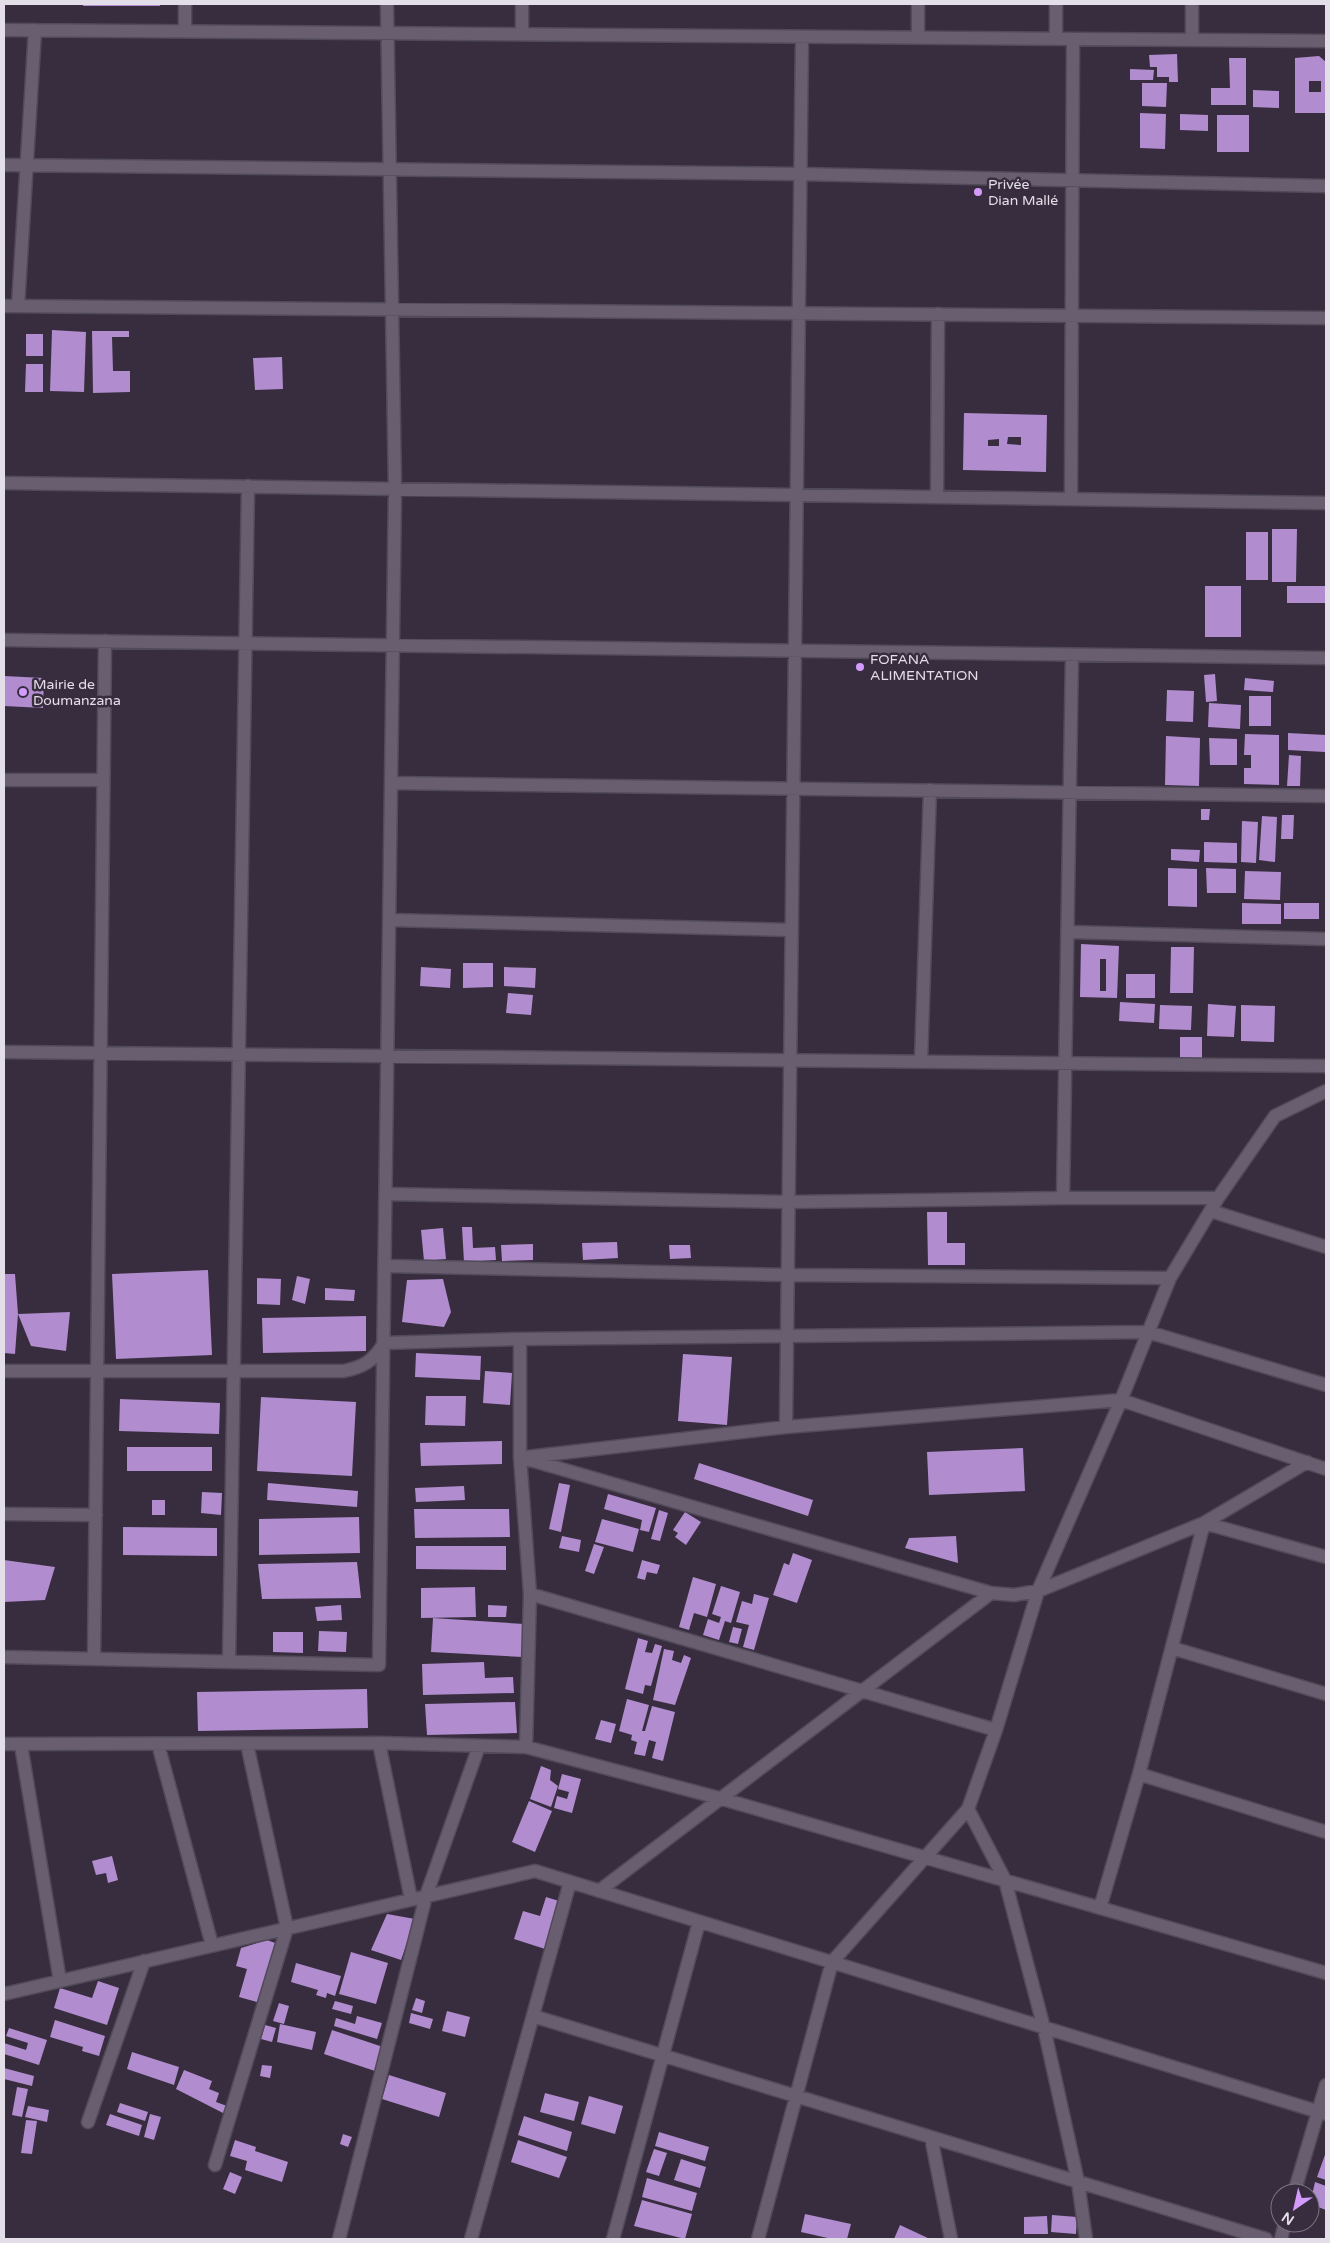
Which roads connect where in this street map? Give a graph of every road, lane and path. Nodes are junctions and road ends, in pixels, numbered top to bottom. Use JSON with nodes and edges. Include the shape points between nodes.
{"nodes":[{"id":1,"x":185,"y":4,"type":"edge"},
{"id":2,"x":387,"y":4,"type":"edge"},
{"id":3,"x":522,"y":4,"type":"edge"},
{"id":4,"x":918,"y":4,"type":"edge"},
{"id":5,"x":1056,"y":4,"type":"edge"},
{"id":6,"x":1192,"y":4,"type":"edge"},
{"id":7,"x":4,"y":30,"type":"edge"},
{"id":8,"x":35,"y":30,"type":"junction"},
{"id":9,"x":185,"y":31,"type":"junction"},
{"id":10,"x":388,"y":32,"type":"junction"},
{"id":11,"x":522,"y":34,"type":"junction"},
{"id":12,"x":802,"y":36,"type":"junction"},
{"id":13,"x":918,"y":37,"type":"junction"},
{"id":14,"x":1056,"y":38,"type":"junction"},
{"id":15,"x":1073,"y":39,"type":"junction"},
{"id":16,"x":1192,"y":40,"type":"junction"},
{"id":17,"x":1326,"y":41,"type":"edge"},
{"id":18,"x":4,"y":165,"type":"edge"},
{"id":19,"x":27,"y":166,"type":"junction"},
{"id":20,"x":390,"y":169,"type":"junction"},
{"id":21,"x":800,"y":174,"type":"junction"},
{"id":22,"x":1072,"y":180,"type":"junction"},
{"id":23,"x":1326,"y":186,"type":"edge"},
{"id":24,"x":4,"y":306,"type":"edge"},
{"id":25,"x":18,"y":306,"type":"junction"},
{"id":26,"x":392,"y":309,"type":"junction"},
{"id":27,"x":799,"y":313,"type":"junction"},
{"id":28,"x":938,"y":314,"type":"junction"},
{"id":29,"x":1072,"y":315,"type":"junction"},
{"id":30,"x":1326,"y":318,"type":"edge"},
{"id":31,"x":4,"y":482,"type":"edge"},
{"id":32,"x":248,"y":486,"type":"junction"},
{"id":33,"x":395,"y":489,"type":"junction"},
{"id":34,"x":796,"y":495,"type":"junction"},
{"id":35,"x":937,"y":497,"type":"junction"},
{"id":36,"x":1071,"y":499,"type":"junction"},
{"id":37,"x":1326,"y":503,"type":"edge"},
{"id":38,"x":4,"y":640,"type":"edge"},
{"id":39,"x":104,"y":642,"type":"junction"},
{"id":40,"x":246,"y":643,"type":"junction"},
{"id":41,"x":393,"y":646,"type":"junction"},
{"id":42,"x":795,"y":651,"type":"junction"},
{"id":43,"x":1072,"y":655,"type":"junction"},
{"id":44,"x":1326,"y":658,"type":"edge"},
{"id":45,"x":4,"y":780,"type":"edge"},
{"id":46,"x":103,"y":780,"type":"junction"},
{"id":47,"x":391,"y":783,"type":"junction"},
{"id":48,"x":793,"y":788,"type":"junction"},
{"id":49,"x":930,"y":790,"type":"junction"},
{"id":50,"x":1070,"y":792,"type":"junction"},
{"id":51,"x":1326,"y":796,"type":"edge"},
{"id":52,"x":390,"y":920,"type":"junction"},
{"id":53,"x":792,"y":930,"type":"junction"},
{"id":54,"x":1068,"y":932,"type":"junction"},
{"id":55,"x":1326,"y":939,"type":"edge"},
{"id":56,"x":4,"y":1052,"type":"edge"},
{"id":57,"x":100,"y":1053,"type":"junction"},
{"id":58,"x":239,"y":1054,"type":"junction"},
{"id":59,"x":388,"y":1056,"type":"junction"},
{"id":60,"x":790,"y":1060,"type":"junction"},
{"id":61,"x":921,"y":1062,"type":"junction"},
{"id":62,"x":1065,"y":1064,"type":"junction"},
{"id":63,"x":1326,"y":1066,"type":"edge"},
{"id":64,"x":1326,"y":1091,"type":"edge"},
{"id":65,"x":386,"y":1194,"type":"junction"},
{"id":66,"x":1063,"y":1198,"type":"junction"},
{"id":67,"x":1218,"y":1198,"type":"junction"},
{"id":68,"x":788,"y":1202,"type":"junction"},
{"id":69,"x":1211,"y":1211,"type":"junction"},
{"id":70,"x":1326,"y":1246,"type":"edge"},
{"id":71,"x":384,"y":1266,"type":"junction"},
{"id":72,"x":788,"y":1275,"type":"junction"},
{"id":73,"x":1170,"y":1278,"type":"junction"},
{"id":74,"x":1148,"y":1332,"type":"junction"},
{"id":75,"x":787,"y":1335,"type":"junction"},
{"id":76,"x":520,"y":1338,"type":"junction"},
{"id":77,"x":384,"y":1343,"type":"junction"},
{"id":78,"x":4,"y":1371,"type":"edge"},
{"id":79,"x":97,"y":1372,"type":"junction"},
{"id":80,"x":234,"y":1372,"type":"junction"},
{"id":81,"x":1326,"y":1385,"type":"edge"},
{"id":82,"x":1121,"y":1400,"type":"junction"},
{"id":83,"x":786,"y":1427,"type":"junction"},
{"id":84,"x":520,"y":1457,"type":"junction"},
{"id":85,"x":1307,"y":1462,"type":"junction"},
{"id":86,"x":1326,"y":1469,"type":"edge"},
{"id":87,"x":4,"y":1514,"type":"edge"},
{"id":88,"x":96,"y":1515,"type":"junction"},
{"id":89,"x":1204,"y":1524,"type":"junction"},
{"id":90,"x":1326,"y":1557,"type":"edge"},
{"id":91,"x":1038,"y":1591,"type":"junction"},
{"id":92,"x":991,"y":1593,"type":"junction"},
{"id":93,"x":530,"y":1594,"type":"junction"},
{"id":94,"x":1172,"y":1648,"type":"junction"},
{"id":95,"x":4,"y":1657,"type":"edge"},
{"id":96,"x":94,"y":1659,"type":"junction"},
{"id":97,"x":229,"y":1662,"type":"junction"},
{"id":98,"x":861,"y":1690,"type":"junction"},
{"id":99,"x":1326,"y":1694,"type":"edge"},
{"id":100,"x":996,"y":1730,"type":"junction"},
{"id":101,"x":378,"y":1743,"type":"junction"},
{"id":102,"x":4,"y":1744,"type":"edge"},
{"id":103,"x":158,"y":1744,"type":"junction"},
{"id":104,"x":247,"y":1744,"type":"junction"},
{"id":105,"x":21,"y":1745,"type":"junction"},
{"id":106,"x":479,"y":1746,"type":"junction"},
{"id":107,"x":526,"y":1747,"type":"junction"},
{"id":108,"x":1139,"y":1774,"type":"junction"},
{"id":109,"x":719,"y":1798,"type":"junction"},
{"id":110,"x":968,"y":1810,"type":"junction"},
{"id":111,"x":1326,"y":1832,"type":"edge"},
{"id":112,"x":926,"y":1858,"type":"junction"},
{"id":113,"x":1005,"y":1880,"type":"junction"},
{"id":114,"x":570,"y":1882,"type":"junction"},
{"id":115,"x":599,"y":1891,"type":"junction"},
{"id":116,"x":426,"y":1896,"type":"junction"},
{"id":117,"x":412,"y":1899,"type":"junction"},
{"id":118,"x":1100,"y":1908,"type":"junction"},
{"id":119,"x":699,"y":1922,"type":"junction"},
{"id":120,"x":287,"y":1928,"type":"junction"},
{"id":121,"x":212,"y":1945,"type":"junction"},
{"id":122,"x":144,"y":1961,"type":"junction"},
{"id":123,"x":832,"y":1962,"type":"junction"},
{"id":124,"x":1326,"y":1973,"type":"edge"},
{"id":125,"x":60,"y":1981,"type":"junction"},
{"id":126,"x":4,"y":1994,"type":"edge"},
{"id":127,"x":533,"y":2016,"type":"junction"},
{"id":128,"x":1044,"y":2028,"type":"junction"},
{"id":129,"x":663,"y":2055,"type":"junction"},
{"id":130,"x":1326,"y":2085,"type":"edge"},
{"id":131,"x":797,"y":2096,"type":"junction"},
{"id":132,"x":1322,"y":2113,"type":"edge"},
{"id":133,"x":88,"y":2122,"type":"dead end"},
{"id":134,"x":932,"y":2137,"type":"junction"},
{"id":135,"x":214,"y":2165,"type":"dead end"},
{"id":136,"x":1078,"y":2182,"type":"junction"},
{"id":137,"x":1298,"y":2183,"type":"edge"},
{"id":138,"x":339,"y":2239,"type":"edge"},
{"id":139,"x":471,"y":2239,"type":"edge"},
{"id":140,"x":612,"y":2239,"type":"edge"},
{"id":141,"x":758,"y":2239,"type":"edge"},
{"id":142,"x":951,"y":2239,"type":"edge"},
{"id":143,"x":1086,"y":2239,"type":"edge"},
{"id":144,"x":1266,"y":2239,"type":"edge"}],
"edges":[{"from":1,"to":9,"type":"street"},
{"from":2,"to":10,"type":"street"},
{"from":3,"to":11,"type":"street"},
{"from":4,"to":13,"type":"street"},
{"from":5,"to":14,"type":"street"},
{"from":6,"to":16,"type":"street"},
{"from":7,"to":8,"type":"street"},
{"from":8,"to":9,"type":"street"},
{"from":8,"to":19,"type":"street"},
{"from":9,"to":10,"type":"street"},
{"from":10,"to":11,"type":"street"},
{"from":10,"to":20,"type":"street"},
{"from":11,"to":12,"type":"street"},
{"from":12,"to":13,"type":"street"},
{"from":12,"to":21,"type":"street"},
{"from":13,"to":14,"type":"street"},
{"from":14,"to":15,"type":"street"},
{"from":15,"to":16,"type":"street"},
{"from":15,"to":22,"type":"street"},
{"from":16,"to":17,"type":"street"},
{"from":18,"to":19,"type":"street"},
{"from":19,"to":20,"type":"street"},
{"from":19,"to":25,"type":"street"},
{"from":20,"to":21,"type":"street"},
{"from":20,"to":26,"type":"street"},
{"from":21,"to":22,"type":"street"},
{"from":21,"to":27,"type":"street"},
{"from":22,"to":23,"type":"street"},
{"from":22,"to":29,"type":"street"},
{"from":24,"to":25,"type":"street"},
{"from":25,"to":26,"type":"street"},
{"from":26,"to":27,"type":"street"},
{"from":26,"to":33,"type":"street"},
{"from":27,"to":28,"type":"street"},
{"from":27,"to":34,"type":"street"},
{"from":28,"to":29,"type":"street"},
{"from":28,"to":35,"type":"street"},
{"from":29,"to":30,"type":"street"},
{"from":29,"to":36,"type":"street"},
{"from":31,"to":32,"type":"street"},
{"from":32,"to":33,"type":"street"},
{"from":32,"to":40,"type":"street"},
{"from":33,"to":34,"type":"street"},
{"from":33,"to":41,"type":"street"},
{"from":34,"to":35,"type":"street"},
{"from":34,"to":42,"type":"street"},
{"from":35,"to":36,"type":"street"},
{"from":36,"to":37,"type":"street"},
{"from":38,"to":39,"type":"street"},
{"from":39,"to":40,"type":"street"},
{"from":39,"to":46,"type":"street"},
{"from":40,"to":41,"type":"street"},
{"from":40,"to":58,"type":"street"},
{"from":41,"to":42,"type":"street"},
{"from":41,"to":47,"type":"street"},
{"from":42,"to":43,"type":"street"},
{"from":42,"to":48,"type":"street"},
{"from":43,"to":44,"type":"street"},
{"from":43,"to":50,"type":"street"},
{"from":45,"to":46,"type":"street"},
{"from":46,"to":57,"type":"street"},
{"from":47,"to":48,"type":"street"},
{"from":47,"to":52,"type":"street"},
{"from":48,"to":49,"type":"street"},
{"from":48,"to":53,"type":"street"},
{"from":49,"to":50,"type":"street"},
{"from":49,"to":61,"type":"street"},
{"from":50,"to":51,"type":"street"},
{"from":50,"to":54,"type":"street"},
{"from":52,"to":53,"type":"street"},
{"from":52,"to":59,"type":"street"},
{"from":53,"to":60,"type":"street"},
{"from":54,"to":55,"type":"street"},
{"from":54,"to":62,"type":"street"},
{"from":56,"to":57,"type":"street"},
{"from":57,"to":58,"type":"street"},
{"from":57,"to":79,"type":"street"},
{"from":58,"to":59,"type":"street"},
{"from":58,"to":80,"type":"street"},
{"from":59,"to":60,"type":"street"},
{"from":59,"to":65,"type":"street"},
{"from":60,"to":61,"type":"street"},
{"from":60,"to":68,"type":"street"},
{"from":61,"to":62,"type":"street"},
{"from":62,"to":63,"type":"street"},
{"from":62,"to":66,"type":"street"},
{"from":64,"to":67,"type":"street","via":[[1276,1116]]},
{"from":65,"to":68,"type":"street"},
{"from":65,"to":71,"type":"street"},
{"from":66,"to":67,"type":"street"},
{"from":66,"to":68,"type":"street"},
{"from":67,"to":69,"type":"street"},
{"from":68,"to":72,"type":"street"},
{"from":69,"to":70,"type":"street"},
{"from":69,"to":73,"type":"street"},
{"from":71,"to":72,"type":"street"},
{"from":71,"to":77,"type":"street"},
{"from":72,"to":73,"type":"street"},
{"from":72,"to":75,"type":"street"},
{"from":73,"to":74,"type":"street"},
{"from":74,"to":75,"type":"street"},
{"from":74,"to":81,"type":"street"},
{"from":74,"to":82,"type":"street"},
{"from":75,"to":76,"type":"street"},
{"from":75,"to":83,"type":"street"},
{"from":76,"to":77,"type":"street"},
{"from":76,"to":84,"type":"street"},
{"from":77,"to":80,"type":"street","via":[[372,1360],[353,1369]]},
{"from":77,"to":97,"type":"street","via":[[379,1665]]},
{"from":78,"to":79,"type":"street"},
{"from":79,"to":80,"type":"street"},
{"from":79,"to":88,"type":"street"},
{"from":80,"to":97,"type":"street"},
{"from":82,"to":83,"type":"street"},
{"from":82,"to":85,"type":"street"},
{"from":82,"to":91,"type":"street"},
{"from":83,"to":84,"type":"street"},
{"from":84,"to":92,"type":"street"},
{"from":84,"to":93,"type":"street"},
{"from":85,"to":86,"type":"street"},
{"from":85,"to":89,"type":"street"},
{"from":87,"to":88,"type":"street"},
{"from":88,"to":96,"type":"street"},
{"from":89,"to":90,"type":"street"},
{"from":89,"to":91,"type":"street"},
{"from":89,"to":94,"type":"street"},
{"from":91,"to":92,"type":"street","via":[[1014,1595]]},
{"from":91,"to":100,"type":"street"},
{"from":92,"to":98,"type":"street"},
{"from":93,"to":98,"type":"street"},
{"from":93,"to":107,"type":"street"},
{"from":94,"to":99,"type":"street"},
{"from":94,"to":108,"type":"street"},
{"from":95,"to":96,"type":"street"},
{"from":96,"to":97,"type":"street"},
{"from":98,"to":100,"type":"street"},
{"from":98,"to":109,"type":"street"},
{"from":100,"to":110,"type":"street"},
{"from":101,"to":104,"type":"street"},
{"from":101,"to":106,"type":"street"},
{"from":101,"to":117,"type":"street"},
{"from":102,"to":105,"type":"street"},
{"from":103,"to":104,"type":"street"},
{"from":103,"to":105,"type":"street"},
{"from":103,"to":121,"type":"street"},
{"from":104,"to":120,"type":"street"},
{"from":105,"to":125,"type":"street"},
{"from":106,"to":107,"type":"street"},
{"from":106,"to":116,"type":"street"},
{"from":107,"to":109,"type":"street"},
{"from":108,"to":111,"type":"street"},
{"from":108,"to":118,"type":"street"},
{"from":109,"to":112,"type":"street"},
{"from":109,"to":115,"type":"street"},
{"from":110,"to":112,"type":"street"},
{"from":110,"to":113,"type":"street"},
{"from":112,"to":113,"type":"street"},
{"from":112,"to":123,"type":"street"},
{"from":113,"to":118,"type":"street"},
{"from":113,"to":128,"type":"street"},
{"from":114,"to":115,"type":"street"},
{"from":114,"to":116,"type":"street","via":[[535,1871]]},
{"from":114,"to":127,"type":"street"},
{"from":115,"to":119,"type":"street"},
{"from":116,"to":117,"type":"street"},
{"from":116,"to":138,"type":"street"},
{"from":117,"to":120,"type":"street"},
{"from":118,"to":124,"type":"street"},
{"from":119,"to":123,"type":"street"},
{"from":119,"to":129,"type":"street"},
{"from":120,"to":121,"type":"street"},
{"from":120,"to":135,"type":"street"},
{"from":121,"to":122,"type":"street"},
{"from":122,"to":125,"type":"street"},
{"from":122,"to":133,"type":"street"},
{"from":123,"to":128,"type":"street"},
{"from":123,"to":131,"type":"street"},
{"from":125,"to":126,"type":"street"},
{"from":127,"to":129,"type":"street"},
{"from":127,"to":139,"type":"street"},
{"from":128,"to":132,"type":"street"},
{"from":128,"to":136,"type":"street"},
{"from":129,"to":131,"type":"street"},
{"from":129,"to":140,"type":"street"},
{"from":130,"to":132,"type":"street"},
{"from":131,"to":134,"type":"street"},
{"from":131,"to":141,"type":"street"},
{"from":132,"to":137,"type":"street"},
{"from":134,"to":136,"type":"street"},
{"from":134,"to":142,"type":"street"},
{"from":136,"to":143,"type":"street"},
{"from":136,"to":144,"type":"street"}]}
